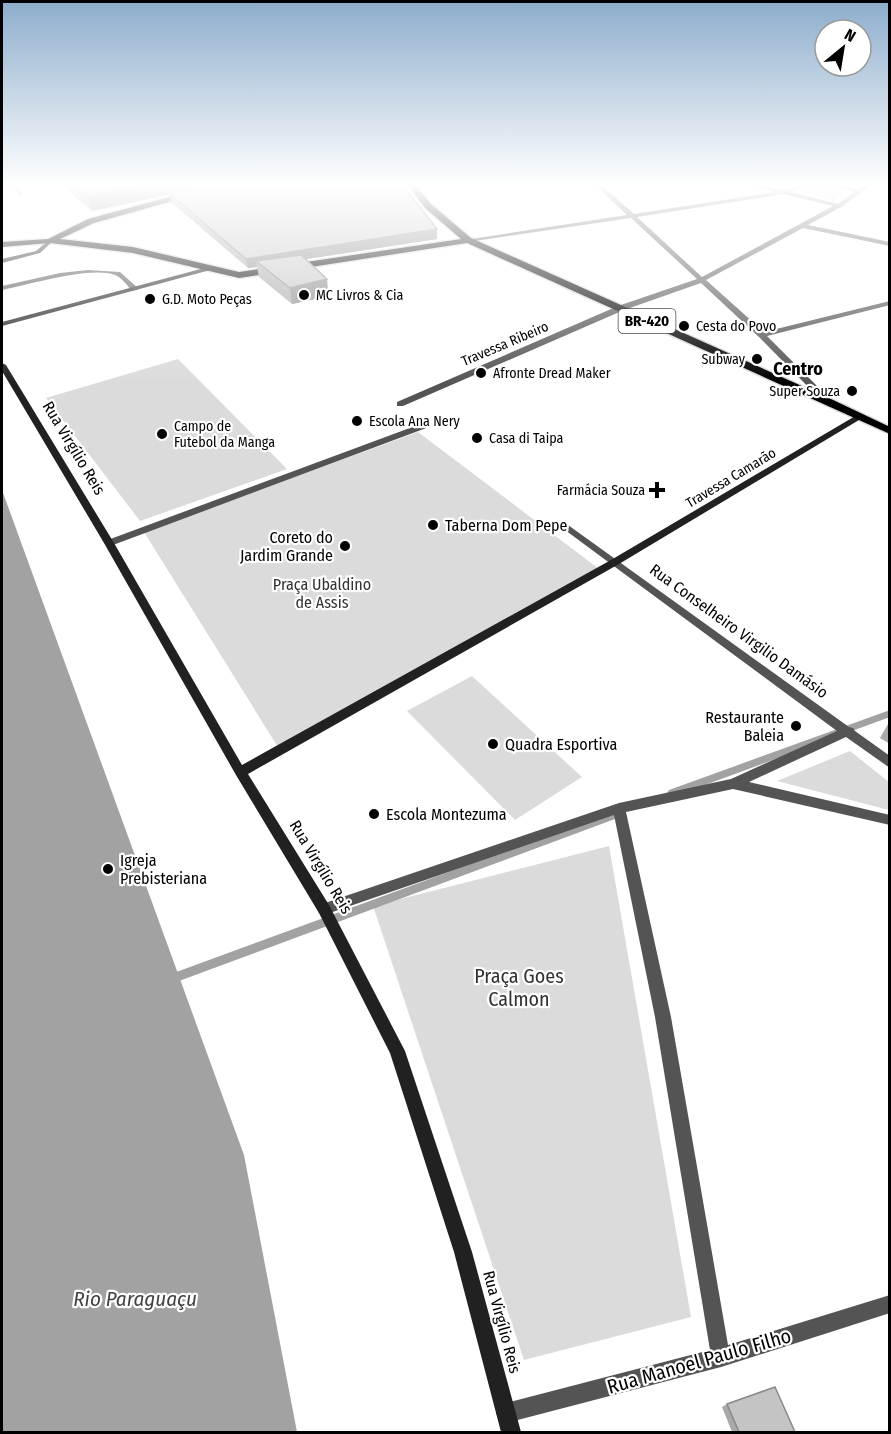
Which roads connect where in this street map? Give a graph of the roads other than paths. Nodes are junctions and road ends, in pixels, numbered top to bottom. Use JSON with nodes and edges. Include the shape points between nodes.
{"nodes":[{"id":1,"x":39,"y":251,"type":"edge"},
{"id":2,"x":137,"y":251,"type":"edge"},
{"id":3,"x":397,"y":251,"type":"edge"},
{"id":4,"x":493,"y":251,"type":"edge"},
{"id":5,"x":669,"y":251,"type":"edge"},
{"id":6,"x":756,"y":251,"type":"edge"},
{"id":7,"x":2,"y":261,"type":"edge"},
{"id":8,"x":212,"y":268,"type":"junction"},
{"id":9,"x":701,"y":280,"type":"junction"},
{"id":10,"x":2,"y":288,"type":"edge"},
{"id":11,"x":135,"y":289,"type":"junction"},
{"id":12,"x":890,"y":303,"type":"edge"},
{"id":13,"x":621,"y":308,"type":"junction"},
{"id":14,"x":2,"y":324,"type":"edge"},
{"id":15,"x":762,"y":335,"type":"junction"},
{"id":16,"x":2,"y":365,"type":"edge"},
{"id":17,"x":827,"y":400,"type":"junction"},
{"id":18,"x":400,"y":404,"type":"dead end"},
{"id":19,"x":860,"y":417,"type":"junction"},
{"id":20,"x":426,"y":425,"type":"dead end"},
{"id":21,"x":890,"y":432,"type":"edge"},
{"id":22,"x":568,"y":528,"type":"dead end"},
{"id":23,"x":109,"y":543,"type":"junction"},
{"id":24,"x":615,"y":562,"type":"junction"},
{"id":25,"x":849,"y":731,"type":"junction"},
{"id":26,"x":890,"y":763,"type":"edge"},
{"id":27,"x":240,"y":772,"type":"junction"},
{"id":28,"x":733,"y":784,"type":"junction"},
{"id":29,"x":619,"y":808,"type":"junction"},
{"id":30,"x":890,"y":820,"type":"edge"},
{"id":31,"x":324,"y":909,"type":"junction"},
{"id":32,"x":890,"y":1304,"type":"edge"},
{"id":33,"x":721,"y":1357,"type":"junction"},
{"id":34,"x":506,"y":1413,"type":"junction"},
{"id":35,"x":511,"y":1432,"type":"edge"}],
"edges":[{"from":1,"to":7,"type":"street"},
{"from":2,"to":8,"type":"main road"},
{"from":3,"to":8,"type":"main road","via":[[239,275]]},
{"from":4,"to":13,"type":"main road","number":"BR-420"},
{"from":5,"to":9,"type":"street"},
{"from":6,"to":9,"type":"street","name":"Travessa Ribeiro"},
{"from":8,"to":11,"type":"street"},
{"from":9,"to":13,"type":"street","name":"Travessa Ribeiro"},
{"from":9,"to":15,"type":"street"},
{"from":10,"to":11,"type":"street","via":[[70,272],[103,271],[118,273]]},
{"from":11,"to":14,"type":"street"},
{"from":12,"to":15,"type":"street"},
{"from":13,"to":17,"type":"main road","number":"BR-420"},
{"from":13,"to":18,"type":"street","name":"Travessa Ribeiro"},
{"from":15,"to":17,"type":"street"},
{"from":16,"to":23,"type":"street","name":"Rua Virgílio Reis"},
{"from":17,"to":19,"type":"main road","number":"BR-420"},
{"from":19,"to":21,"type":"main road","number":"BR-420"},
{"from":19,"to":24,"type":"street","name":"Travessa Camarão"},
{"from":20,"to":23,"type":"street"},
{"from":22,"to":24,"type":"street","name":"Rua Conselheiro Virgilio Damásio"},
{"from":23,"to":27,"type":"street","name":"Rua Virgílio Reis"},
{"from":24,"to":25,"type":"street","name":"Rua Conselheiro Virgilio Damásio"},
{"from":24,"to":27,"type":"street"},
{"from":25,"to":26,"type":"street","name":"Rua Conselheiro Virgilio Damásio"},
{"from":25,"to":28,"type":"street"},
{"from":27,"to":31,"type":"street","name":"Rua Virgílio Reis"},
{"from":28,"to":29,"type":"street"},
{"from":28,"to":30,"type":"street"},
{"from":29,"to":31,"type":"street"},
{"from":29,"to":33,"type":"street","via":[[663,1017]]},
{"from":31,"to":34,"type":"street","name":"Rua Virgílio Reis","via":[[397,1051],[463,1252]]},
{"from":32,"to":33,"type":"street","name":"Rua Manoel Paulo Filho"},
{"from":33,"to":34,"type":"street","name":"Rua Manoel Paulo Filho"},
{"from":34,"to":35,"type":"street","name":"Rua Virgílio Reis"}]}
